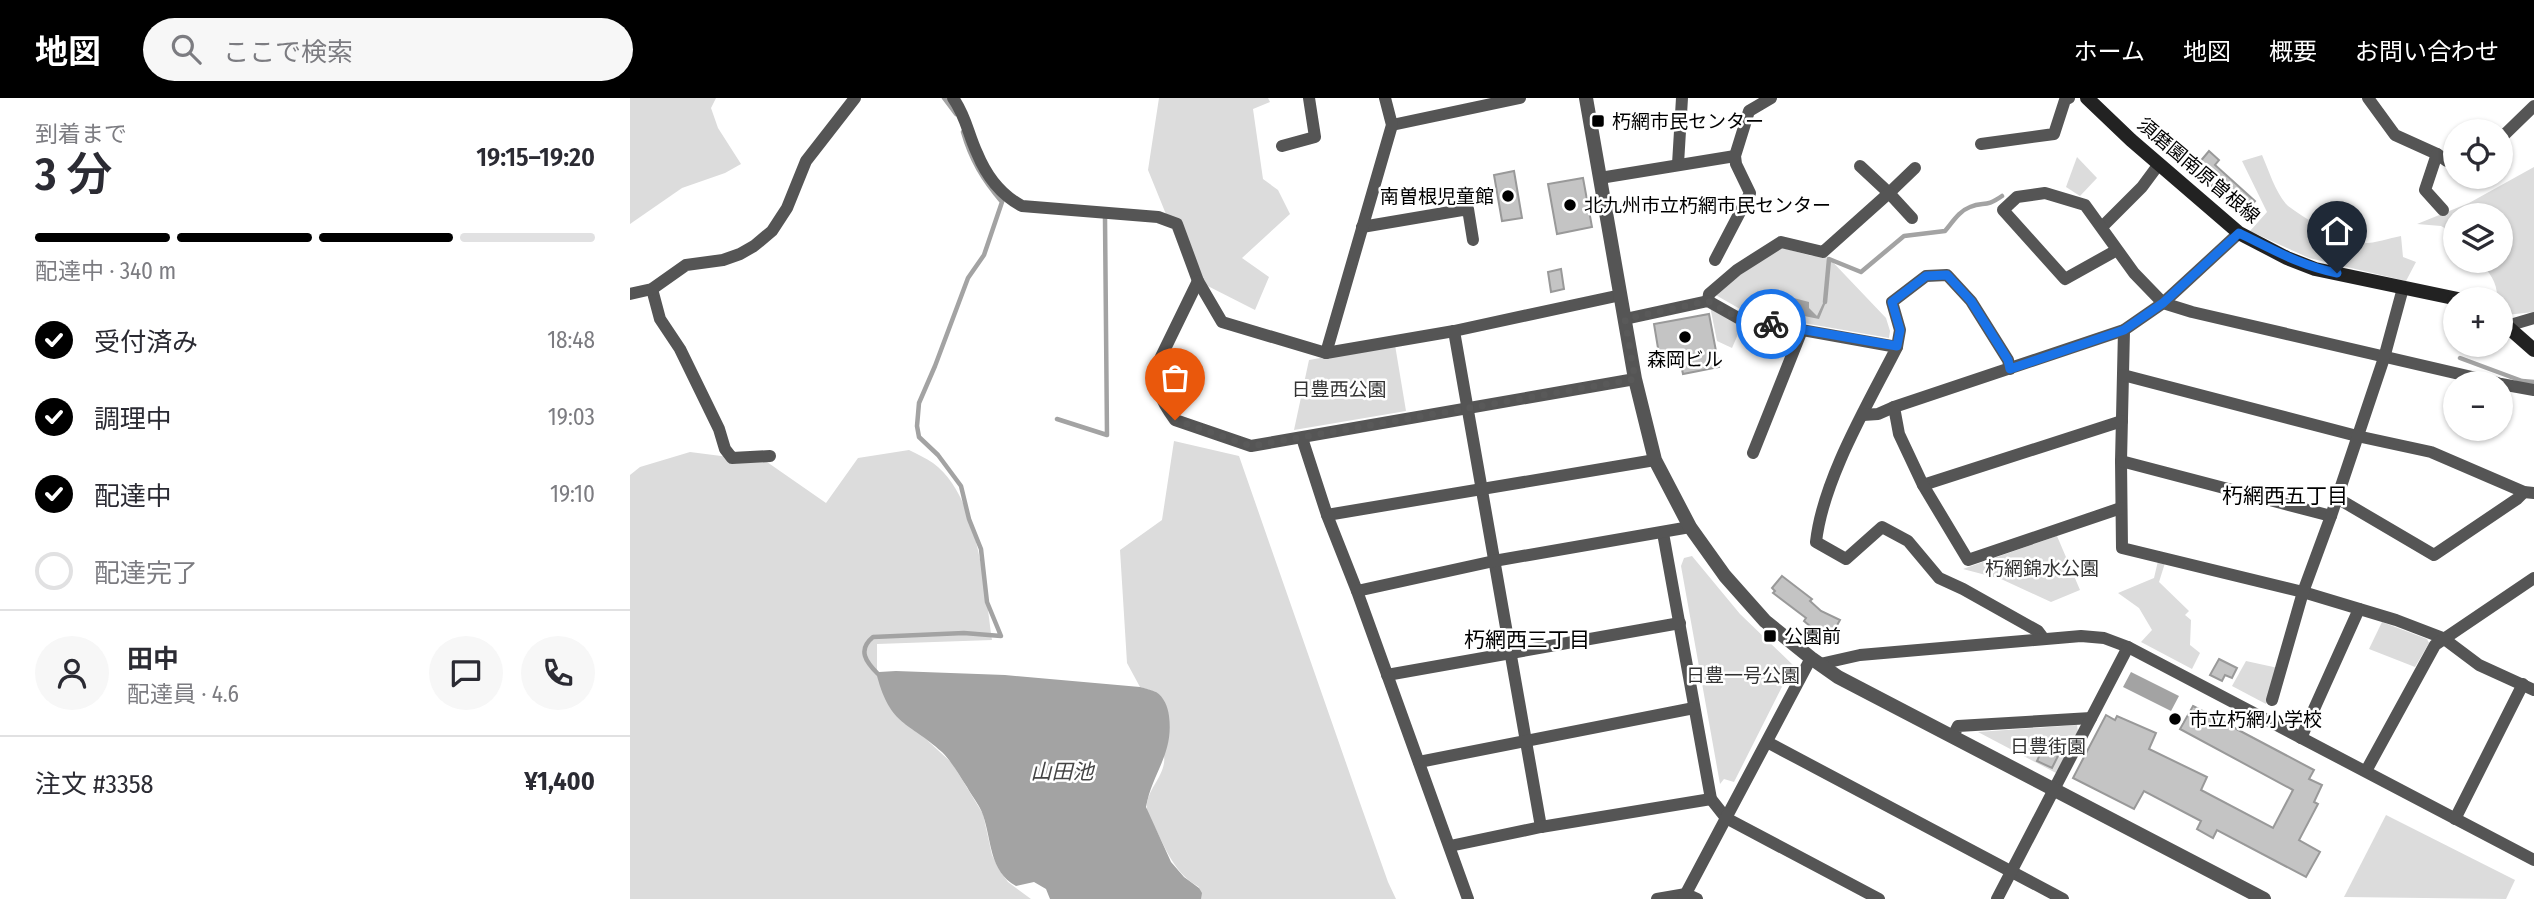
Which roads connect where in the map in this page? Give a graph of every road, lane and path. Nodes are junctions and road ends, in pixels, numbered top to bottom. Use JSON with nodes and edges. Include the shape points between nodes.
{"nodes":[{"id":1,"x":855,"y":98,"type":"edge"},
{"id":2,"x":953,"y":98,"type":"edge"},
{"id":3,"x":1309,"y":98,"type":"edge"},
{"id":4,"x":1385,"y":98,"type":"edge"},
{"id":5,"x":1520,"y":98,"type":"edge"},
{"id":6,"x":1586,"y":98,"type":"edge"},
{"id":7,"x":1682,"y":98,"type":"edge"},
{"id":8,"x":1771,"y":98,"type":"edge"},
{"id":9,"x":2069,"y":98,"type":"edge"},
{"id":10,"x":2087,"y":98,"type":"edge"},
{"id":11,"x":2368,"y":98,"type":"edge"},
{"id":12,"x":2534,"y":106,"type":"edge"},
{"id":13,"x":1392,"y":125,"type":"junction"},
{"id":14,"x":2513,"y":126,"type":"edge"},
{"id":15,"x":1981,"y":144,"type":"dead end"},
{"id":16,"x":1282,"y":146,"type":"dead end"},
{"id":17,"x":2437,"y":154,"type":"junction"},
{"id":18,"x":1735,"y":156,"type":"junction"},
{"id":19,"x":2443,"y":158,"type":"edge"},
{"id":20,"x":1678,"y":164,"type":"junction"},
{"id":21,"x":2159,"y":164,"type":"junction"},
{"id":22,"x":1860,"y":166,"type":"dead end"},
{"id":23,"x":1915,"y":168,"type":"dead end"},
{"id":24,"x":1600,"y":178,"type":"junction"},
{"id":25,"x":1889,"y":193,"type":"junction"},
{"id":26,"x":2443,"y":209,"type":"edge"},
{"id":27,"x":1912,"y":218,"type":"dead end"},
{"id":28,"x":1362,"y":227,"type":"junction"},
{"id":29,"x":2102,"y":227,"type":"junction"},
{"id":30,"x":2239,"y":233,"type":"junction"},
{"id":31,"x":1474,"y":240,"type":"dead end"},
{"id":32,"x":2117,"y":250,"type":"junction"},
{"id":33,"x":1715,"y":260,"type":"dead end"},
{"id":34,"x":1198,"y":281,"type":"junction"},
{"id":35,"x":2403,"y":288,"type":"junction"},
{"id":36,"x":652,"y":289,"type":"junction"},
{"id":37,"x":630,"y":294,"type":"edge"},
{"id":38,"x":1621,"y":295,"type":"junction"},
{"id":39,"x":2443,"y":296,"type":"edge"},
{"id":40,"x":1708,"y":301,"type":"junction"},
{"id":41,"x":2163,"y":303,"type":"junction"},
{"id":42,"x":2534,"y":318,"type":"edge"},
{"id":43,"x":1625,"y":319,"type":"junction"},
{"id":44,"x":2513,"y":322,"type":"edge"},
{"id":45,"x":1802,"y":330,"type":"junction"},
{"id":46,"x":2124,"y":330,"type":"junction"},
{"id":47,"x":1454,"y":331,"type":"junction"},
{"id":48,"x":2513,"y":332,"type":"edge"},
{"id":49,"x":1897,"y":346,"type":"junction"},
{"id":50,"x":2534,"y":350,"type":"edge"},
{"id":51,"x":1326,"y":353,"type":"junction"},
{"id":52,"x":2384,"y":358,"type":"junction"},
{"id":53,"x":2010,"y":369,"type":"junction"},
{"id":54,"x":2443,"y":371,"type":"edge"},
{"id":55,"x":2123,"y":375,"type":"junction"},
{"id":56,"x":1635,"y":379,"type":"junction"},
{"id":57,"x":2513,"y":386,"type":"edge"},
{"id":58,"x":2534,"y":390,"type":"edge"},
{"id":59,"x":1894,"y":407,"type":"junction"},
{"id":60,"x":1468,"y":409,"type":"junction"},
{"id":61,"x":1863,"y":415,"type":"junction"},
{"id":62,"x":2122,"y":421,"type":"junction"},
{"id":63,"x":2357,"y":436,"type":"junction"},
{"id":64,"x":1302,"y":438,"type":"junction"},
{"id":65,"x":1753,"y":453,"type":"dead end"},
{"id":66,"x":770,"y":456,"type":"dead end"},
{"id":67,"x":1655,"y":460,"type":"junction"},
{"id":68,"x":2121,"y":461,"type":"junction"},
{"id":69,"x":1923,"y":485,"type":"junction"},
{"id":70,"x":1481,"y":490,"type":"junction"},
{"id":71,"x":2529,"y":492,"type":"edge"},
{"id":72,"x":2337,"y":498,"type":"junction"},
{"id":73,"x":2121,"y":508,"type":"junction"},
{"id":74,"x":1327,"y":515,"type":"junction"},
{"id":75,"x":2331,"y":516,"type":"junction"},
{"id":76,"x":1690,"y":527,"type":"junction"},
{"id":77,"x":1663,"y":533,"type":"junction"},
{"id":78,"x":1494,"y":561,"type":"junction"},
{"id":79,"x":2534,"y":578,"type":"edge"},
{"id":80,"x":1357,"y":591,"type":"junction"},
{"id":81,"x":2303,"y":592,"type":"junction"},
{"id":82,"x":2359,"y":609,"type":"junction"},
{"id":83,"x":1680,"y":623,"type":"junction"},
{"id":84,"x":2044,"y":639,"type":"junction"},
{"id":85,"x":2443,"y":639,"type":"junction"},
{"id":86,"x":2128,"y":647,"type":"junction"},
{"id":87,"x":1510,"y":653,"type":"junction"},
{"id":88,"x":1815,"y":661,"type":"junction"},
{"id":89,"x":1387,"y":675,"type":"junction"},
{"id":90,"x":2529,"y":687,"type":"edge"},
{"id":91,"x":2272,"y":700,"type":"dead end"},
{"id":92,"x":1694,"y":708,"type":"junction"},
{"id":93,"x":2091,"y":718,"type":"junction"},
{"id":94,"x":1952,"y":736,"type":"junction"},
{"id":95,"x":2301,"y":738,"type":"junction"},
{"id":96,"x":1525,"y":740,"type":"junction"},
{"id":97,"x":1767,"y":742,"type":"junction"},
{"id":98,"x":1419,"y":762,"type":"junction"},
{"id":99,"x":2365,"y":771,"type":"junction"},
{"id":100,"x":2054,"y":789,"type":"junction"},
{"id":101,"x":1711,"y":799,"type":"junction"},
{"id":102,"x":1726,"y":818,"type":"junction"},
{"id":103,"x":2455,"y":818,"type":"junction"},
{"id":104,"x":1541,"y":827,"type":"junction"},
{"id":105,"x":1450,"y":846,"type":"junction"},
{"id":106,"x":2532,"y":856,"type":"edge"},
{"id":107,"x":2011,"y":872,"type":"junction"},
{"id":108,"x":1689,"y":897,"type":"edge"},
{"id":109,"x":1468,"y":899,"type":"edge"},
{"id":110,"x":1657,"y":899,"type":"edge"},
{"id":111,"x":1879,"y":899,"type":"edge"},
{"id":112,"x":1997,"y":899,"type":"edge"},
{"id":113,"x":2063,"y":899,"type":"edge"},
{"id":114,"x":2264,"y":899,"type":"edge"}],
"edges":[{"from":1,"to":36,"type":"street","via":[[806,161],[772,231],[740,254],[686,265]]},
{"from":2,"to":34,"type":"street","via":[[967,120],[976,152],[1007,198],[1040,209],[1168,220],[1177,224]]},
{"from":3,"to":16,"type":"street","via":[[1315,137]]},
{"from":4,"to":13,"type":"street"},
{"from":5,"to":13,"type":"street"},
{"from":6,"to":24,"type":"street"},
{"from":7,"to":20,"type":"street"},
{"from":8,"to":18,"type":"street","via":[[1749,111]]},
{"from":9,"to":15,"type":"street","via":[[2054,134]]},
{"from":10,"to":21,"type":"main road","name":"須磨園南原曽根線"},
{"from":11,"to":17,"type":"street","via":[[2395,135]]},
{"from":12,"to":14,"type":"street"},
{"from":13,"to":28,"type":"street"},
{"from":17,"to":19,"type":"street"},
{"from":17,"to":26,"type":"street","via":[[2425,190]]},
{"from":18,"to":20,"type":"street"},
{"from":18,"to":33,"type":"street","via":[[1750,193]]},
{"from":20,"to":24,"type":"street"},
{"from":21,"to":29,"type":"street"},
{"from":21,"to":30,"type":"main road","name":"須磨園南原曽根線"},
{"from":22,"to":25,"type":"street"},
{"from":23,"to":25,"type":"street"},
{"from":24,"to":38,"type":"street"},
{"from":25,"to":27,"type":"street"},
{"from":25,"to":40,"type":"street","via":[[1824,252],[1781,242],[1737,270],[1709,294]]},
{"from":28,"to":31,"type":"street","via":[[1468,209]]},
{"from":28,"to":51,"type":"street"},
{"from":29,"to":32,"type":"street"},
{"from":29,"to":32,"type":"street","via":[[2085,205],[2045,193],[2017,197],[2003,211],[2065,279]]},
{"from":30,"to":35,"type":"main road","name":"須磨園南原曽根線","via":[[2315,269]]},
{"from":30,"to":41,"type":"street"},
{"from":32,"to":41,"type":"street"},
{"from":34,"to":51,"type":"street","via":[[1222,322]]},
{"from":34,"to":64,"type":"street","via":[[1156,370],[1156,386],[1168,411],[1175,420],[1251,446]]},
{"from":35,"to":39,"type":"main road","name":"須磨園南原曽根線"},
{"from":35,"to":52,"type":"street"},
{"from":36,"to":37,"type":"street"},
{"from":36,"to":66,"type":"street","via":[[660,319],[680,349],[725,449],[732,458]]},
{"from":38,"to":43,"type":"street"},
{"from":38,"to":47,"type":"street"},
{"from":40,"to":43,"type":"street"},
{"from":40,"to":45,"type":"street","via":[[1740,319]]},
{"from":41,"to":46,"type":"street"},
{"from":41,"to":52,"type":"street"},
{"from":42,"to":44,"type":"street"},
{"from":43,"to":56,"type":"street"},
{"from":45,"to":49,"type":"street"},
{"from":45,"to":65,"type":"street"},
{"from":46,"to":53,"type":"street"},
{"from":46,"to":55,"type":"street"},
{"from":47,"to":51,"type":"street"},
{"from":47,"to":60,"type":"street"},
{"from":48,"to":50,"type":"main road"},
{"from":49,"to":53,"type":"street","via":[[1900,330],[1892,302],[1926,276],[1947,275],[1971,301]]},
{"from":49,"to":61,"type":"street"},
{"from":52,"to":54,"type":"street"},
{"from":52,"to":63,"type":"street"},
{"from":53,"to":59,"type":"street"},
{"from":55,"to":62,"type":"street"},
{"from":55,"to":63,"type":"street"},
{"from":56,"to":60,"type":"street"},
{"from":56,"to":67,"type":"street"},
{"from":57,"to":58,"type":"street"},
{"from":59,"to":61,"type":"street"},
{"from":59,"to":69,"type":"street","via":[[1899,434]]},
{"from":60,"to":64,"type":"street"},
{"from":60,"to":70,"type":"street"},
{"from":61,"to":84,"type":"street","via":[[1835,474],[1816,542],[1846,559],[1882,527],[1908,541],[1939,578],[2038,631]]},
{"from":62,"to":68,"type":"street"},
{"from":62,"to":69,"type":"street"},
{"from":63,"to":71,"type":"street","via":[[2431,452]]},
{"from":63,"to":72,"type":"street"},
{"from":64,"to":74,"type":"street"},
{"from":67,"to":70,"type":"street"},
{"from":67,"to":76,"type":"street"},
{"from":68,"to":73,"type":"street"},
{"from":68,"to":75,"type":"street"},
{"from":69,"to":73,"type":"street","via":[[1968,559]]},
{"from":70,"to":74,"type":"street"},
{"from":70,"to":78,"type":"street"},
{"from":71,"to":72,"type":"street","via":[[2434,555]]},
{"from":72,"to":75,"type":"street"},
{"from":73,"to":81,"type":"street","via":[[2122,548]]},
{"from":74,"to":80,"type":"street"},
{"from":75,"to":81,"type":"street"},
{"from":76,"to":77,"type":"street"},
{"from":76,"to":88,"type":"street","via":[[1751,607]]},
{"from":77,"to":78,"type":"street"},
{"from":77,"to":83,"type":"street"},
{"from":78,"to":80,"type":"street"},
{"from":78,"to":87,"type":"street"},
{"from":79,"to":85,"type":"street"},
{"from":80,"to":89,"type":"street"},
{"from":81,"to":82,"type":"street"},
{"from":81,"to":91,"type":"street"},
{"from":82,"to":85,"type":"street"},
{"from":82,"to":95,"type":"street"},
{"from":83,"to":87,"type":"street"},
{"from":83,"to":92,"type":"street"},
{"from":84,"to":86,"type":"street","via":[[2104,638]]},
{"from":84,"to":88,"type":"street"},
{"from":85,"to":90,"type":"street","via":[[2479,665]]},
{"from":85,"to":99,"type":"street","via":[[2435,645]]},
{"from":86,"to":93,"type":"street"},
{"from":86,"to":95,"type":"street"},
{"from":87,"to":89,"type":"street"},
{"from":87,"to":96,"type":"street"},
{"from":88,"to":94,"type":"street"},
{"from":88,"to":97,"type":"street"},
{"from":89,"to":98,"type":"street"},
{"from":90,"to":103,"type":"street"},
{"from":92,"to":96,"type":"street"},
{"from":92,"to":101,"type":"street"},
{"from":93,"to":94,"type":"street","via":[[1958,726]]},
{"from":93,"to":100,"type":"street"},
{"from":94,"to":100,"type":"street"},
{"from":95,"to":99,"type":"street"},
{"from":96,"to":98,"type":"street"},
{"from":96,"to":104,"type":"street"},
{"from":97,"to":102,"type":"street"},
{"from":97,"to":107,"type":"street"},
{"from":98,"to":105,"type":"street"},
{"from":99,"to":103,"type":"street"},
{"from":100,"to":107,"type":"street"},
{"from":100,"to":114,"type":"street"},
{"from":101,"to":102,"type":"street"},
{"from":101,"to":104,"type":"street"},
{"from":102,"to":108,"type":"street"},
{"from":102,"to":111,"type":"street"},
{"from":103,"to":106,"type":"street"},
{"from":104,"to":105,"type":"street"},
{"from":105,"to":109,"type":"street"},
{"from":107,"to":112,"type":"street"},
{"from":107,"to":113,"type":"street"},
{"from":108,"to":110,"type":"street"}]}
